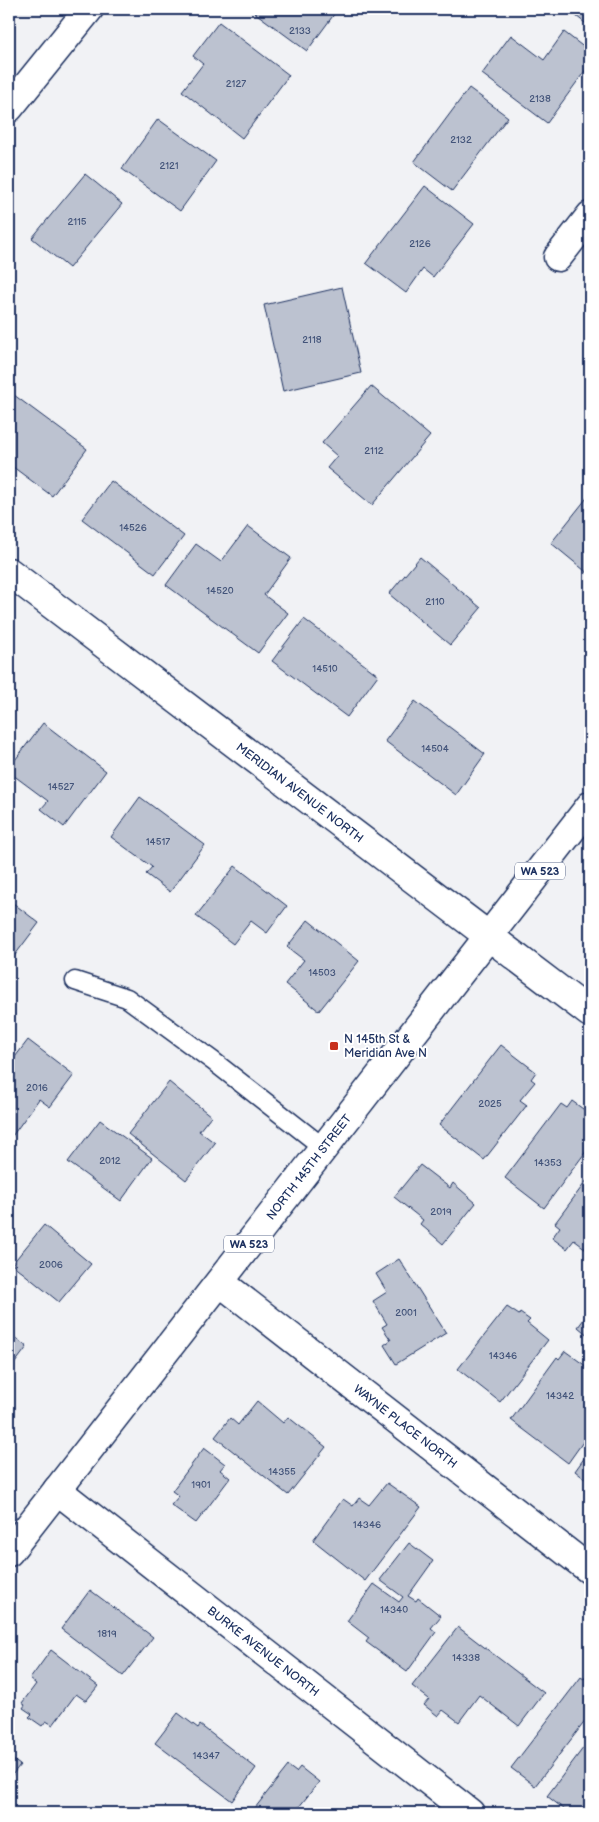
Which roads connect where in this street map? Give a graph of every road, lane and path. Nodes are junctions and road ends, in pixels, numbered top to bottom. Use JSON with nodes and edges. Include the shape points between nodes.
{"nodes":[{"id":1,"x":89,"y":9,"type":"edge"},
{"id":2,"x":9,"y":108,"type":"edge"},
{"id":3,"x":590,"y":216,"type":"edge"},
{"id":4,"x":558,"y":256,"type":"dead end"},
{"id":5,"x":9,"y":572,"type":"edge"},
{"id":6,"x":590,"y":806,"type":"edge"},
{"id":7,"x":489,"y":937,"type":"junction"},
{"id":8,"x":75,"y":981,"type":"dead end"},
{"id":9,"x":590,"y":1013,"type":"edge"},
{"id":10,"x":324,"y":1148,"type":"junction"},
{"id":11,"x":220,"y":1282,"type":"junction"},
{"id":12,"x":57,"y":1490,"type":"junction"},
{"id":13,"x":9,"y":1552,"type":"edge"},
{"id":14,"x":590,"y":1570,"type":"edge"},
{"id":15,"x":470,"y":1813,"type":"edge"}],
"edges":[{"from":1,"to":2,"type":"street"},
{"from":3,"to":4,"type":"street"},
{"from":5,"to":7,"type":"street","name":"MERIDIAN AVENUE NORTH"},
{"from":6,"to":7,"type":"street","name":"NORTH 145TH STREET","number":"WA 523"},
{"from":7,"to":9,"type":"street","name":"MERIDIAN AVENUE NORTH"},
{"from":7,"to":10,"type":"street","name":"NORTH 145TH STREET","number":"WA 523"},
{"from":8,"to":10,"type":"lane","via":[[127,998]]},
{"from":10,"to":11,"type":"street","name":"NORTH 145TH STREET","number":"WA 523"},
{"from":11,"to":12,"type":"street","name":"NORTH 145TH STREET","number":"WA 523"},
{"from":11,"to":14,"type":"street","name":"WAYNE PLACE NORTH"},
{"from":12,"to":13,"type":"street","name":"NORTH 145TH STREET","number":"WA 523"},
{"from":12,"to":15,"type":"street","name":"BURKE AVENUE NORTH"}]}
